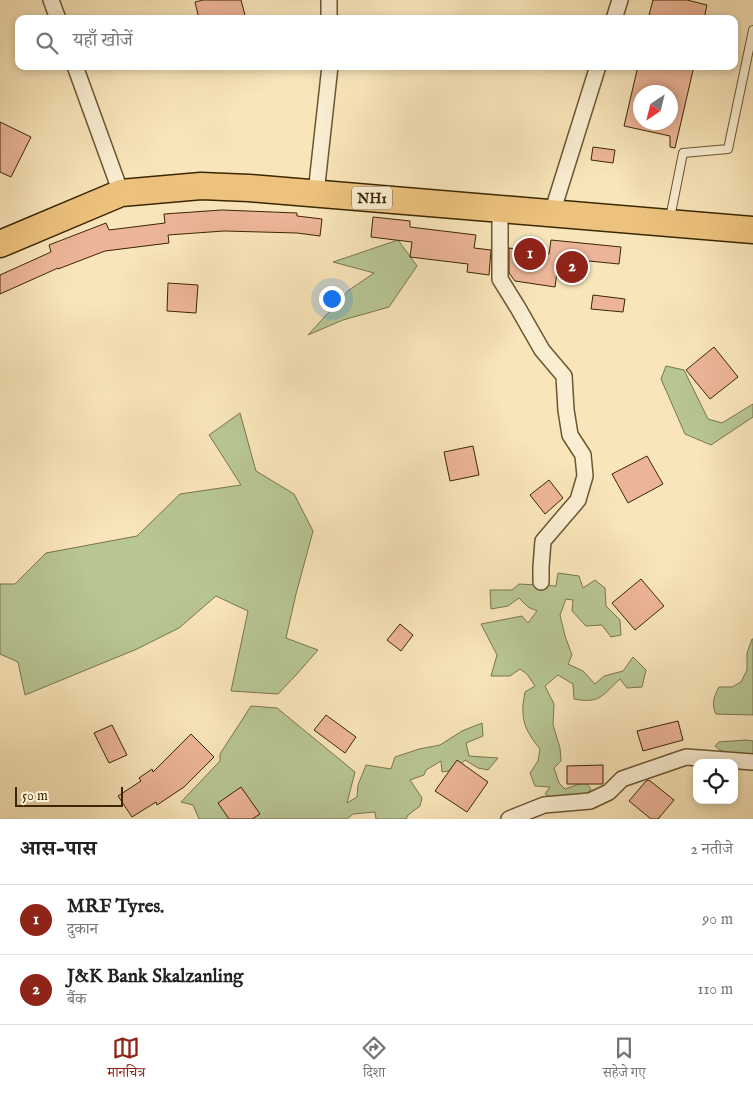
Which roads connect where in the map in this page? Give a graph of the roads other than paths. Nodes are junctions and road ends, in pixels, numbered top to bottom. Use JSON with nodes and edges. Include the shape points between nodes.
{"nodes":[{"id":1,"x":51,"y":0,"type":"edge"},
{"id":2,"x":329,"y":0,"type":"edge"},
{"id":3,"x":620,"y":0,"type":"edge"},
{"id":4,"x":57,"y":15,"type":"edge"},
{"id":5,"x":329,"y":15,"type":"edge"},
{"id":6,"x":615,"y":15,"type":"edge"},
{"id":7,"x":753,"y":30,"type":"edge"},
{"id":8,"x":76,"y":70,"type":"edge"},
{"id":9,"x":330,"y":70,"type":"edge"},
{"id":10,"x":597,"y":70,"type":"edge"},
{"id":11,"x":121,"y":193,"type":"junction"},
{"id":12,"x":316,"y":193,"type":"junction"},
{"id":13,"x":500,"y":209,"type":"junction"},
{"id":14,"x":552,"y":213,"type":"junction"},
{"id":15,"x":670,"y":223,"type":"junction"},
{"id":16,"x":753,"y":230,"type":"edge"},
{"id":17,"x":0,"y":244,"type":"edge"},
{"id":18,"x":541,"y":582,"type":"dead end"},
{"id":19,"x":753,"y":762,"type":"edge"},
{"id":20,"x":509,"y":819,"type":"edge"}],
"edges":[{"from":1,"to":4,"type":"street"},
{"from":2,"to":5,"type":"street"},
{"from":3,"to":6,"type":"street"},
{"from":7,"to":15,"type":"lane","via":[[728,149],[683,153]]},
{"from":8,"to":11,"type":"street"},
{"from":9,"to":12,"type":"street"},
{"from":10,"to":14,"type":"street"},
{"from":11,"to":12,"type":"highway","number":"NH1","via":[[201,186]]},
{"from":11,"to":17,"type":"highway","number":"NH1"},
{"from":12,"to":13,"type":"highway","number":"NH1"},
{"from":13,"to":14,"type":"highway","number":"NH1"},
{"from":13,"to":18,"type":"street","via":[[500,279],[542,350],[564,376],[570,435],[583,455],[585,476],[578,500],[543,541]]},
{"from":14,"to":15,"type":"highway","number":"NH1"},
{"from":15,"to":16,"type":"highway","number":"NH1"},
{"from":19,"to":20,"type":"street","via":[[686,757],[622,779],[609,792],[590,801],[544,805]]}]}
